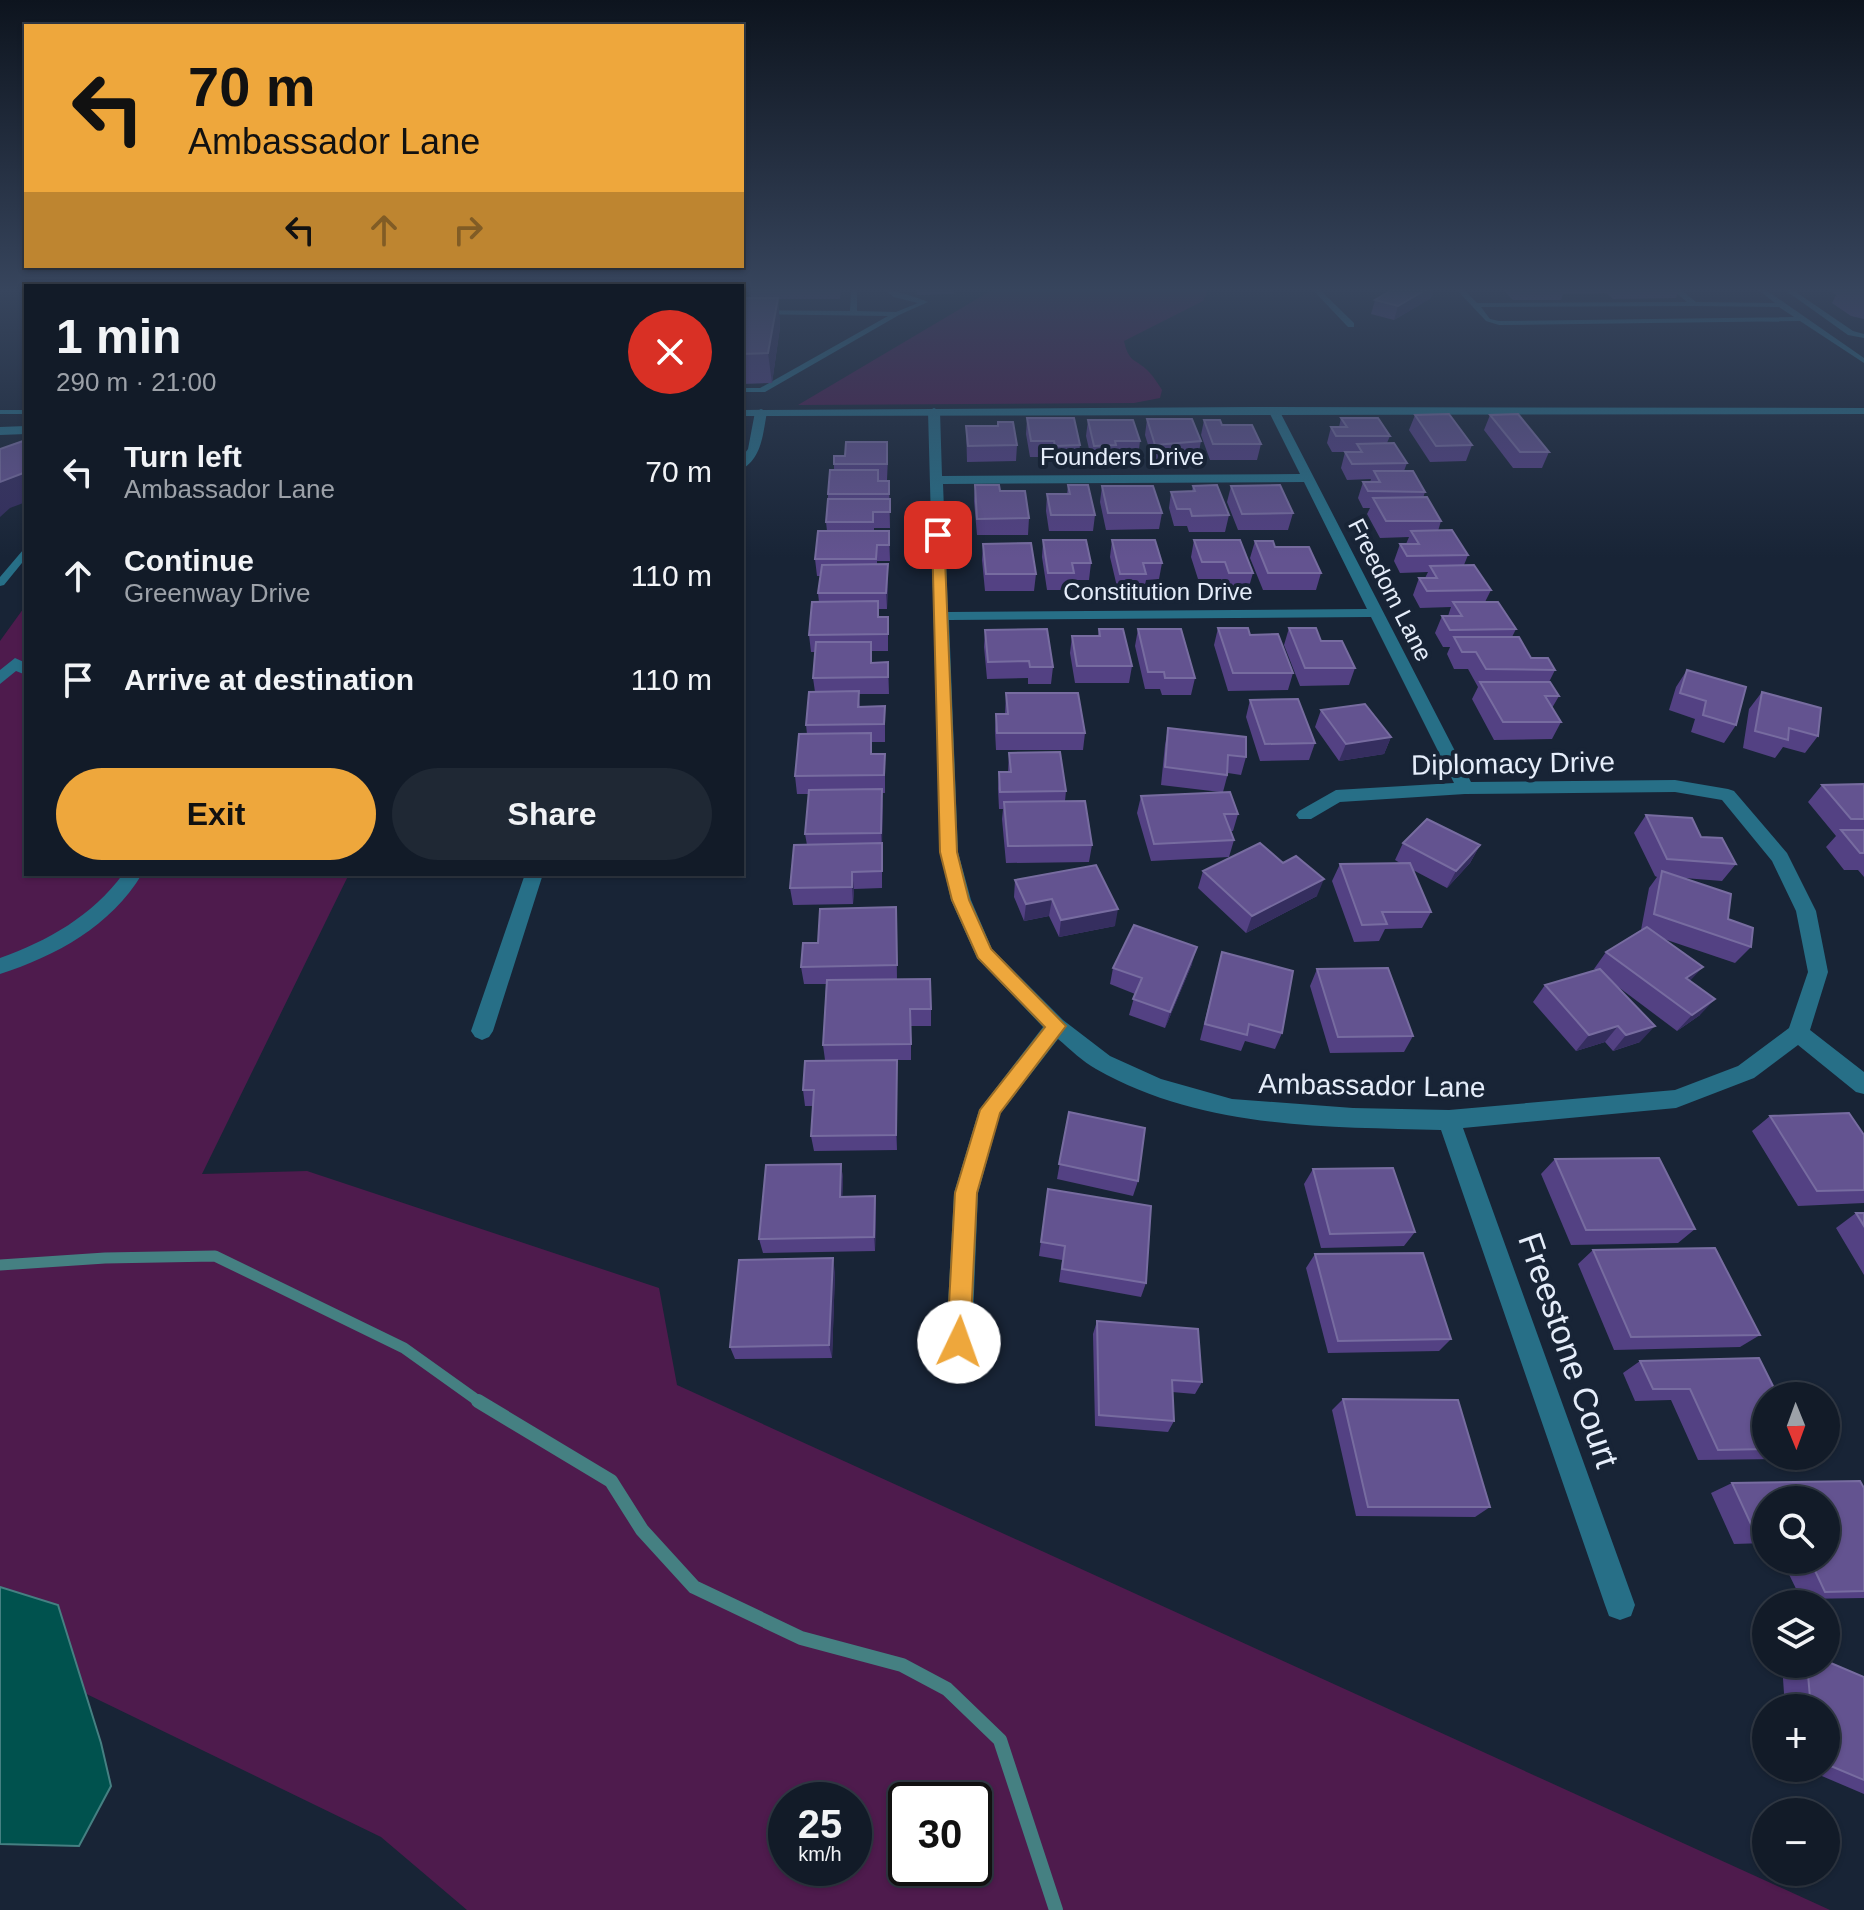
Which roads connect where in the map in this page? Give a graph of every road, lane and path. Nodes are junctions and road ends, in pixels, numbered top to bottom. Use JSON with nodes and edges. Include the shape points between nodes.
{"nodes":[{"id":1,"x":781,"y":379,"type":"edge"},
{"id":2,"x":744,"y":390,"type":"edge"},
{"id":3,"x":934,"y":411,"type":"junction"},
{"id":4,"x":1864,"y":411,"type":"edge"},
{"id":5,"x":0,"y":412,"type":"edge"},
{"id":6,"x":24,"y":412,"type":"edge"},
{"id":7,"x":761,"y":412,"type":"junction"},
{"id":8,"x":1275,"y":412,"type":"junction"},
{"id":9,"x":744,"y":413,"type":"edge"},
{"id":10,"x":24,"y":430,"type":"edge"},
{"id":11,"x":0,"y":431,"type":"edge"},
{"id":12,"x":744,"y":462,"type":"edge"},
{"id":13,"x":1309,"y":478,"type":"junction"},
{"id":14,"x":936,"y":480,"type":"junction"},
{"id":15,"x":24,"y":554,"type":"edge"},
{"id":16,"x":0,"y":583,"type":"edge"},
{"id":17,"x":1376,"y":613,"type":"junction"},
{"id":18,"x":940,"y":616,"type":"junction"},
{"id":19,"x":20,"y":667,"type":"edge"},
{"id":20,"x":0,"y":679,"type":"edge"},
{"id":21,"x":1465,"y":788,"type":"junction"},
{"id":22,"x":1305,"y":815,"type":"dead end"},
{"id":23,"x":131,"y":876,"type":"edge"},
{"id":24,"x":533,"y":876,"type":"edge"},
{"id":25,"x":0,"y":966,"type":"edge"},
{"id":26,"x":1056,"y":1026,"type":"junction"},
{"id":27,"x":482,"y":1031,"type":"dead end"},
{"id":28,"x":1798,"y":1033,"type":"junction"},
{"id":29,"x":1864,"y":1085,"type":"edge"},
{"id":30,"x":1449,"y":1120,"type":"junction"},
{"id":31,"x":959,"y":1342,"type":"dead end"},
{"id":32,"x":1620,"y":1605,"type":"dead end"}],
"edges":[{"from":1,"to":2,"type":"lane","via":[[762,390]]},
{"from":3,"to":7,"type":"street"},
{"from":3,"to":8,"type":"street"},
{"from":3,"to":14,"type":"street","name":"Ambassador Lane"},
{"from":4,"to":8,"type":"street"},
{"from":5,"to":6,"type":"lane"},
{"from":7,"to":9,"type":"street"},
{"from":7,"to":12,"type":"street","via":[[754,449]]},
{"from":8,"to":13,"type":"street","name":"Freedom Lane"},
{"from":10,"to":11,"type":"street"},
{"from":13,"to":14,"type":"street","name":"Founders Drive"},
{"from":13,"to":17,"type":"street","name":"Freedom Lane"},
{"from":14,"to":18,"type":"street","name":"Ambassador Lane"},
{"from":15,"to":16,"type":"lane"},
{"from":17,"to":18,"type":"street","name":"Constitution Drive"},
{"from":17,"to":21,"type":"street","name":"Freedom Lane"},
{"from":18,"to":26,"type":"street","name":"Ambassador Lane","via":[[949,852],[961,900],[984,953]]},
{"from":19,"to":20,"type":"street"},
{"from":21,"to":22,"type":"street","name":"Diplomacy Drive","via":[[1336,796]]},
{"from":21,"to":28,"type":"street","name":"Diplomacy Drive","via":[[1675,786],[1728,795],[1780,858],[1806,911],[1818,972]]},
{"from":23,"to":25,"type":"street","via":[[93,920]]},
{"from":24,"to":27,"type":"street"},
{"from":26,"to":30,"type":"street","name":"Ambassador Lane","via":[[1102,1062],[1156,1087],[1232,1109]]},
{"from":26,"to":31,"type":"street","via":[[990,1110],[966,1193]]},
{"from":28,"to":29,"type":"street"},
{"from":28,"to":30,"type":"street","name":"Ambassador Lane","via":[[1746,1072],[1676,1099]]},
{"from":30,"to":32,"type":"street","name":"Freestone Court"}]}
